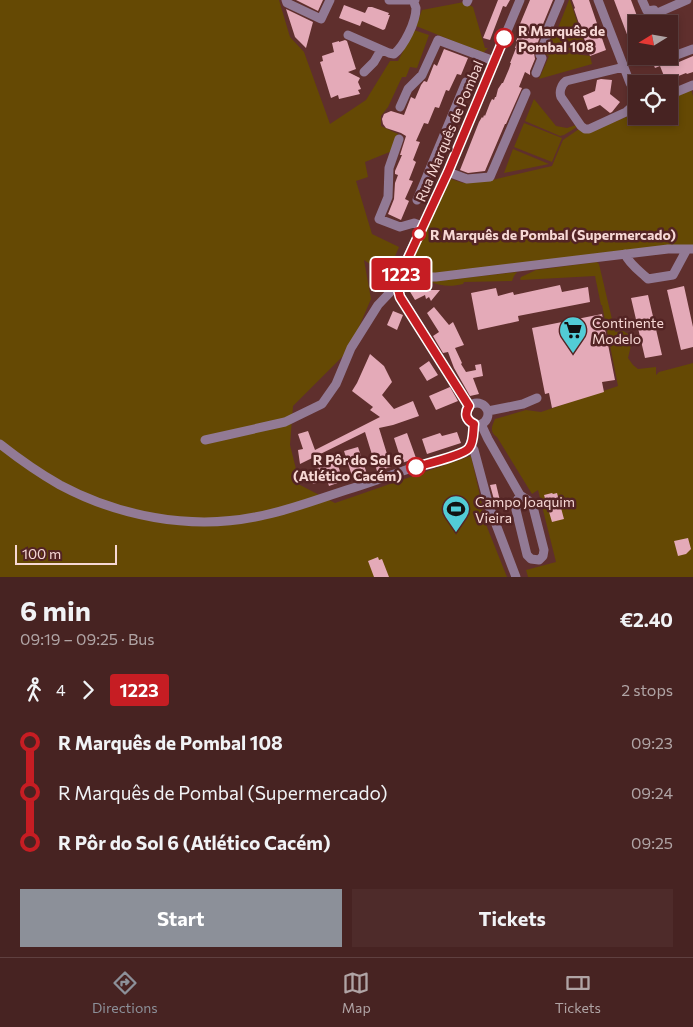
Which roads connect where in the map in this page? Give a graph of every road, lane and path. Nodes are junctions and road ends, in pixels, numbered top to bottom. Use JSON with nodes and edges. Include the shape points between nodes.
{"nodes":[{"id":1,"x":286,"y":0,"type":"edge"},
{"id":2,"x":330,"y":0,"type":"edge"},
{"id":3,"x":389,"y":0,"type":"edge"},
{"id":4,"x":414,"y":0,"type":"edge"},
{"id":5,"x":520,"y":0,"type":"edge"},
{"id":6,"x":560,"y":0,"type":"edge"},
{"id":7,"x":598,"y":0,"type":"edge"},
{"id":8,"x":642,"y":0,"type":"edge"},
{"id":9,"x":687,"y":0,"type":"edge"},
{"id":10,"x":655,"y":14,"type":"joint"},
{"id":11,"x":348,"y":35,"type":"dead end"},
{"id":12,"x":693,"y":49,"type":"edge"},
{"id":13,"x":381,"y":50,"type":"junction"},
{"id":14,"x":678,"y":55,"type":"edge"},
{"id":15,"x":494,"y":61,"type":"junction"},
{"id":16,"x":624,"y":67,"type":"junction"},
{"id":17,"x":364,"y":72,"type":"dead end"},
{"id":18,"x":536,"y":73,"type":"dead end"},
{"id":19,"x":628,"y":78,"type":"edge"},
{"id":20,"x":466,"y":82,"type":"dead end"},
{"id":21,"x":693,"y":85,"type":"edge"},
{"id":22,"x":678,"y":91,"type":"edge"},
{"id":23,"x":526,"y":93,"type":"dead end"},
{"id":24,"x":400,"y":107,"type":"dead end"},
{"id":25,"x":628,"y":110,"type":"edge"},
{"id":26,"x":399,"y":139,"type":"dead end"},
{"id":27,"x":441,"y":141,"type":"junction"},
{"id":28,"x":458,"y":147,"type":"junction"},
{"id":29,"x":448,"y":172,"type":"junction"},
{"id":30,"x":417,"y":200,"type":"dead end"},
{"id":31,"x":422,"y":226,"type":"junction"},
{"id":32,"x":690,"y":249,"type":"edge"},
{"id":33,"x":625,"y":254,"type":"junction"},
{"id":34,"x":402,"y":271,"type":"junction"},
{"id":35,"x":397,"y":285,"type":"junction"},
{"id":36,"x":537,"y":398,"type":"dead end"},
{"id":37,"x":469,"y":406,"type":"junction"},
{"id":38,"x":488,"y":411,"type":"junction"},
{"id":39,"x":478,"y":424,"type":"junction"},
{"id":40,"x":205,"y":440,"type":"dead end"},
{"id":41,"x":488,"y":440,"type":"junction"},
{"id":42,"x":0,"y":444,"type":"edge"},
{"id":43,"x":471,"y":445,"type":"junction"},
{"id":44,"x":520,"y":495,"type":"junction"},
{"id":45,"x":516,"y":577,"type":"edge"}],
"edges":[{"from":1,"to":2,"type":"street","via":[[321,19]]},
{"from":3,"to":4,"type":"street"},
{"from":4,"to":13,"type":"street","via":[[416,9],[412,27],[400,50],[394,54]]},
{"from":5,"to":15,"type":"street","name":"Rua Marquês de Pombal"},
{"from":6,"to":18,"type":"street","via":[[547,31]]},
{"from":7,"to":16,"type":"street"},
{"from":8,"to":10,"type":"street","via":[[647,11],[654,10]]},
{"from":9,"to":10,"type":"street"},
{"from":11,"to":13,"type":"street"},
{"from":12,"to":14,"type":"street"},
{"from":13,"to":17,"type":"street"},
{"from":15,"to":24,"type":"street","via":[[438,40],[422,74],[408,89]]},
{"from":15,"to":28,"type":"street","name":"Rua Marquês de Pombal"},
{"from":16,"to":19,"type":"street"},
{"from":16,"to":25,"type":"street","via":[[566,81],[560,92],[585,129]]},
{"from":20,"to":27,"type":"street"},
{"from":21,"to":22,"type":"street"},
{"from":23,"to":29,"type":"street","via":[[490,177],[466,179]]},
{"from":26,"to":31,"type":"street","via":[[389,168],[388,196],[379,219],[400,227],[414,223]]},
{"from":27,"to":28,"type":"street"},
{"from":27,"to":30,"type":"street"},
{"from":28,"to":29,"type":"street","name":"Rua Marquês de Pombal"},
{"from":29,"to":31,"type":"street","name":"Rua Marquês de Pombal"},
{"from":31,"to":34,"type":"street","name":"Rua Marquês de Pombal"},
{"from":32,"to":33,"type":"street"},
{"from":32,"to":33,"type":"street","via":[[673,275],[648,279],[628,261]]},
{"from":33,"to":34,"type":"street","via":[[436,277]]},
{"from":34,"to":35,"type":"street","name":"Rua Marquês de Pombal"},
{"from":35,"to":37,"type":"street","via":[[400,297]]},
{"from":35,"to":40,"type":"street","via":[[378,305],[322,404],[285,422]]},
{"from":36,"to":38,"type":"street"},
{"from":37,"to":38,"type":"street","via":[[478,402]]},
{"from":37,"to":39,"type":"street","via":[[466,417]]},
{"from":38,"to":39,"type":"street","via":[[488,418]]},
{"from":39,"to":41,"type":"street"},
{"from":39,"to":43,"type":"street"},
{"from":41,"to":43,"type":"street","via":[[480,439]]},
{"from":41,"to":44,"type":"street"},
{"from":42,"to":43,"type":"street","via":[[44,475],[89,499],[153,517],[200,521],[240,519],[291,509],[465,452]]},
{"from":43,"to":45,"type":"street","via":[[489,506]]},
{"from":44,"to":44,"type":"street","via":[[516,510],[527,555],[538,560],[544,550],[533,506],[530,500]]}]}
